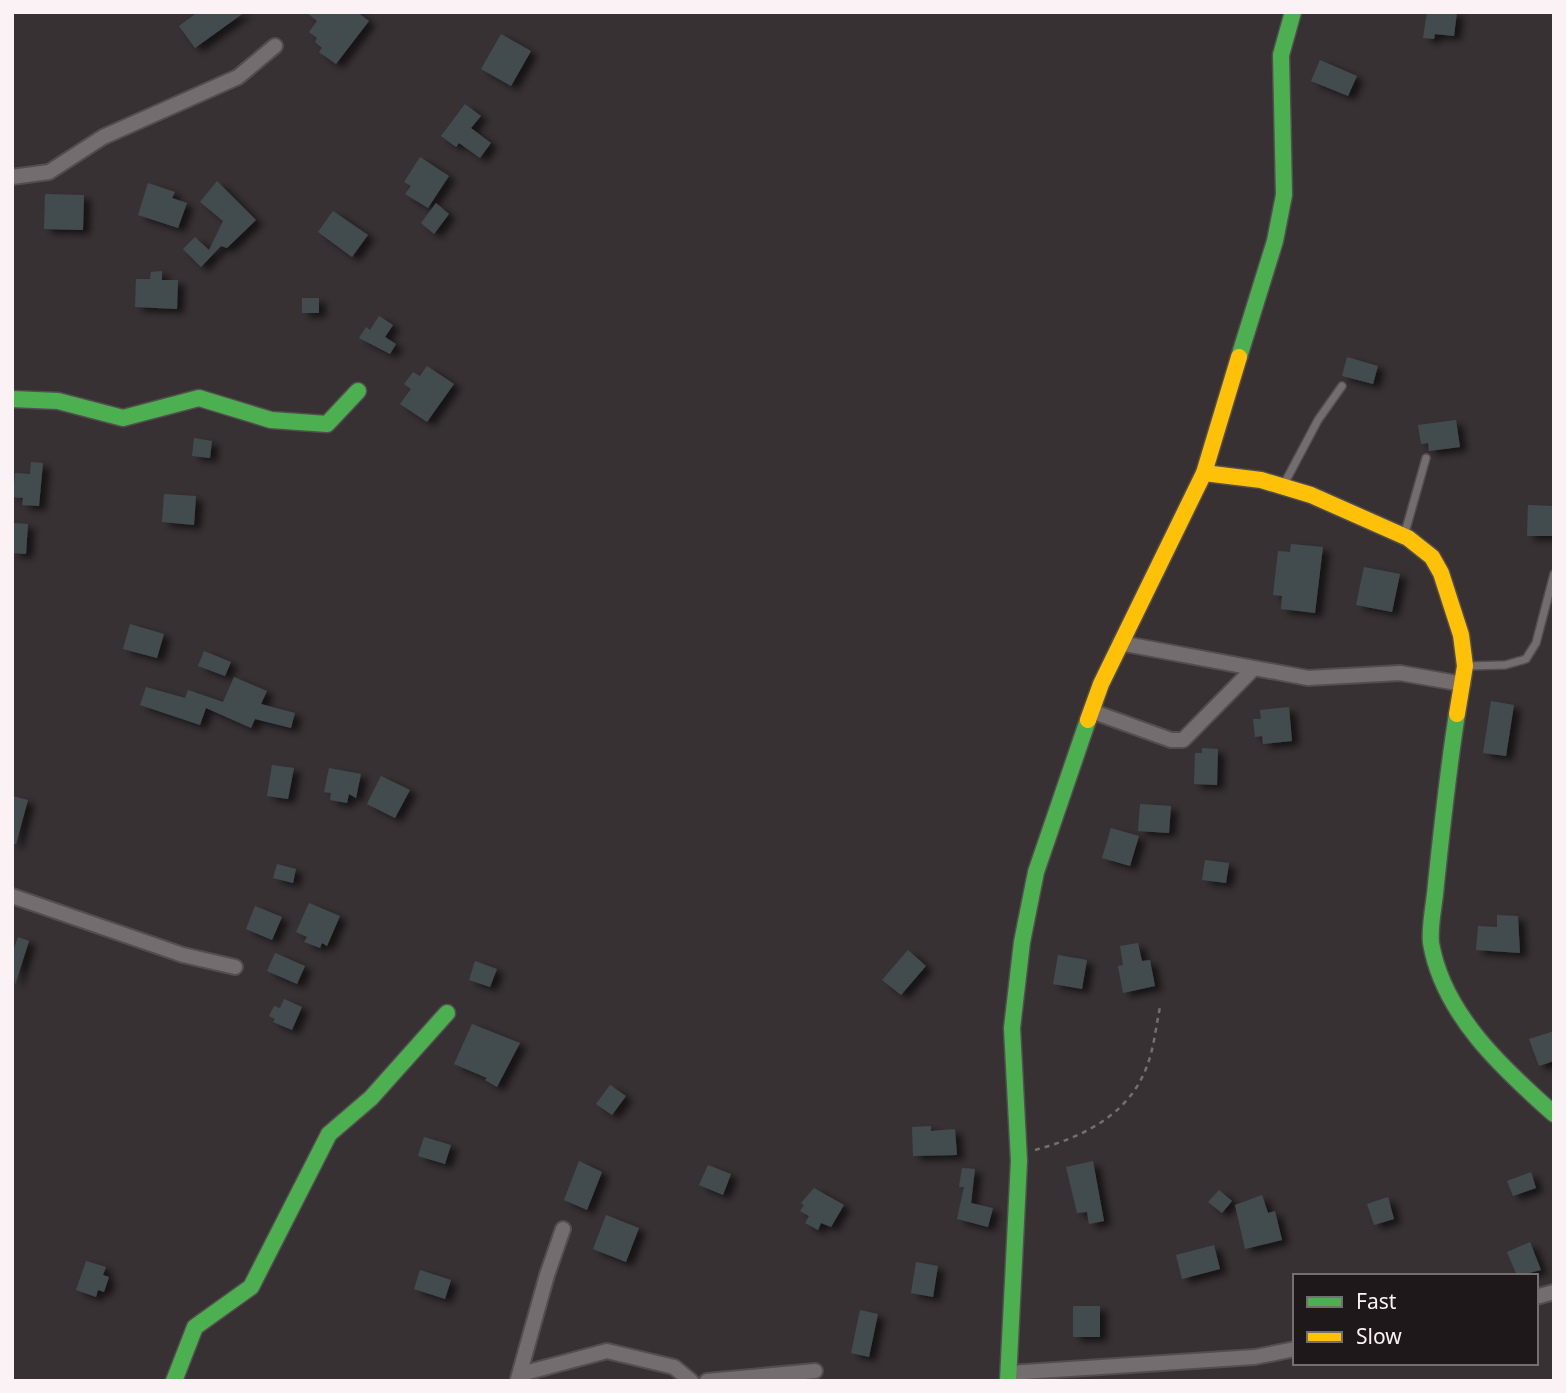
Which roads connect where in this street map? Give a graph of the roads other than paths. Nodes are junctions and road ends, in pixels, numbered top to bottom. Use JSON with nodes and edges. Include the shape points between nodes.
{"nodes":[{"id":1,"x":1293,"y":12,"type":"edge"},
{"id":2,"x":275,"y":46,"type":"dead end"},
{"id":3,"x":12,"y":177,"type":"edge"},
{"id":4,"x":1342,"y":386,"type":"dead end"},
{"id":5,"x":358,"y":391,"type":"dead end"},
{"id":6,"x":12,"y":399,"type":"edge"},
{"id":7,"x":1426,"y":458,"type":"dead end"},
{"id":8,"x":1204,"y":474,"type":"junction"},
{"id":9,"x":1282,"y":486,"type":"junction"},
{"id":10,"x":1404,"y":537,"type":"junction"},
{"id":11,"x":1554,"y":574,"type":"edge"},
{"id":12,"x":1120,"y":643,"type":"junction"},
{"id":13,"x":1465,"y":666,"type":"junction"},
{"id":14,"x":1252,"y":669,"type":"junction"},
{"id":15,"x":1464,"y":684,"type":"junction"},
{"id":16,"x":1091,"y":711,"type":"junction"},
{"id":17,"x":12,"y":896,"type":"edge"},
{"id":18,"x":235,"y":967,"type":"dead end"},
{"id":19,"x":447,"y":1013,"type":"dead end"},
{"id":20,"x":1554,"y":1114,"type":"edge"},
{"id":21,"x":563,"y":1229,"type":"dead end"},
{"id":22,"x":1293,"y":1349,"type":"edge"},
{"id":23,"x":815,"y":1371,"type":"dead end"},
{"id":24,"x":1009,"y":1377,"type":"edge"},
{"id":25,"x":519,"y":1378,"type":"edge"},
{"id":26,"x":690,"y":1380,"type":"edge"},
{"id":27,"x":174,"y":1381,"type":"edge"},
{"id":28,"x":707,"y":1381,"type":"edge"}],
"edges":[{"from":1,"to":8,"type":"street","via":[[1281,55],[1284,195],[1275,241]]},
{"from":2,"to":3,"type":"street","via":[[238,77],[103,137],[49,172]]},
{"from":4,"to":9,"type":"lane"},
{"from":5,"to":6,"type":"street","via":[[327,424],[271,420],[199,398],[123,418],[58,401]]},
{"from":7,"to":10,"type":"lane"},
{"from":8,"to":9,"type":"street"},
{"from":8,"to":12,"type":"street"},
{"from":9,"to":10,"type":"street"},
{"from":10,"to":13,"type":"street","via":[[1432,557],[1441,573],[1461,635]]},
{"from":11,"to":13,"type":"lane","via":[[1536,643],[1526,659],[1505,666]]},
{"from":12,"to":14,"type":"street"},
{"from":12,"to":16,"type":"street"},
{"from":13,"to":15,"type":"street"},
{"from":14,"to":15,"type":"street","via":[[1308,678],[1400,673]]},
{"from":14,"to":16,"type":"street","via":[[1183,740],[1171,740]]},
{"from":15,"to":20,"type":"street","via":[[1447,774],[1431,941],[1436,965],[1452,1000],[1489,1055]]},
{"from":16,"to":24,"type":"street","via":[[1036,872],[1022,942],[1012,1028],[1019,1154]]},
{"from":17,"to":18,"type":"street","via":[[183,955]]},
{"from":19,"to":27,"type":"street","via":[[371,1098],[329,1134],[251,1287],[195,1327]]},
{"from":21,"to":25,"type":"street"},
{"from":22,"to":24,"type":"street","via":[[1255,1357]]},
{"from":23,"to":28,"type":"street"},
{"from":25,"to":26,"type":"street","via":[[607,1351],[674,1367]]}]}
